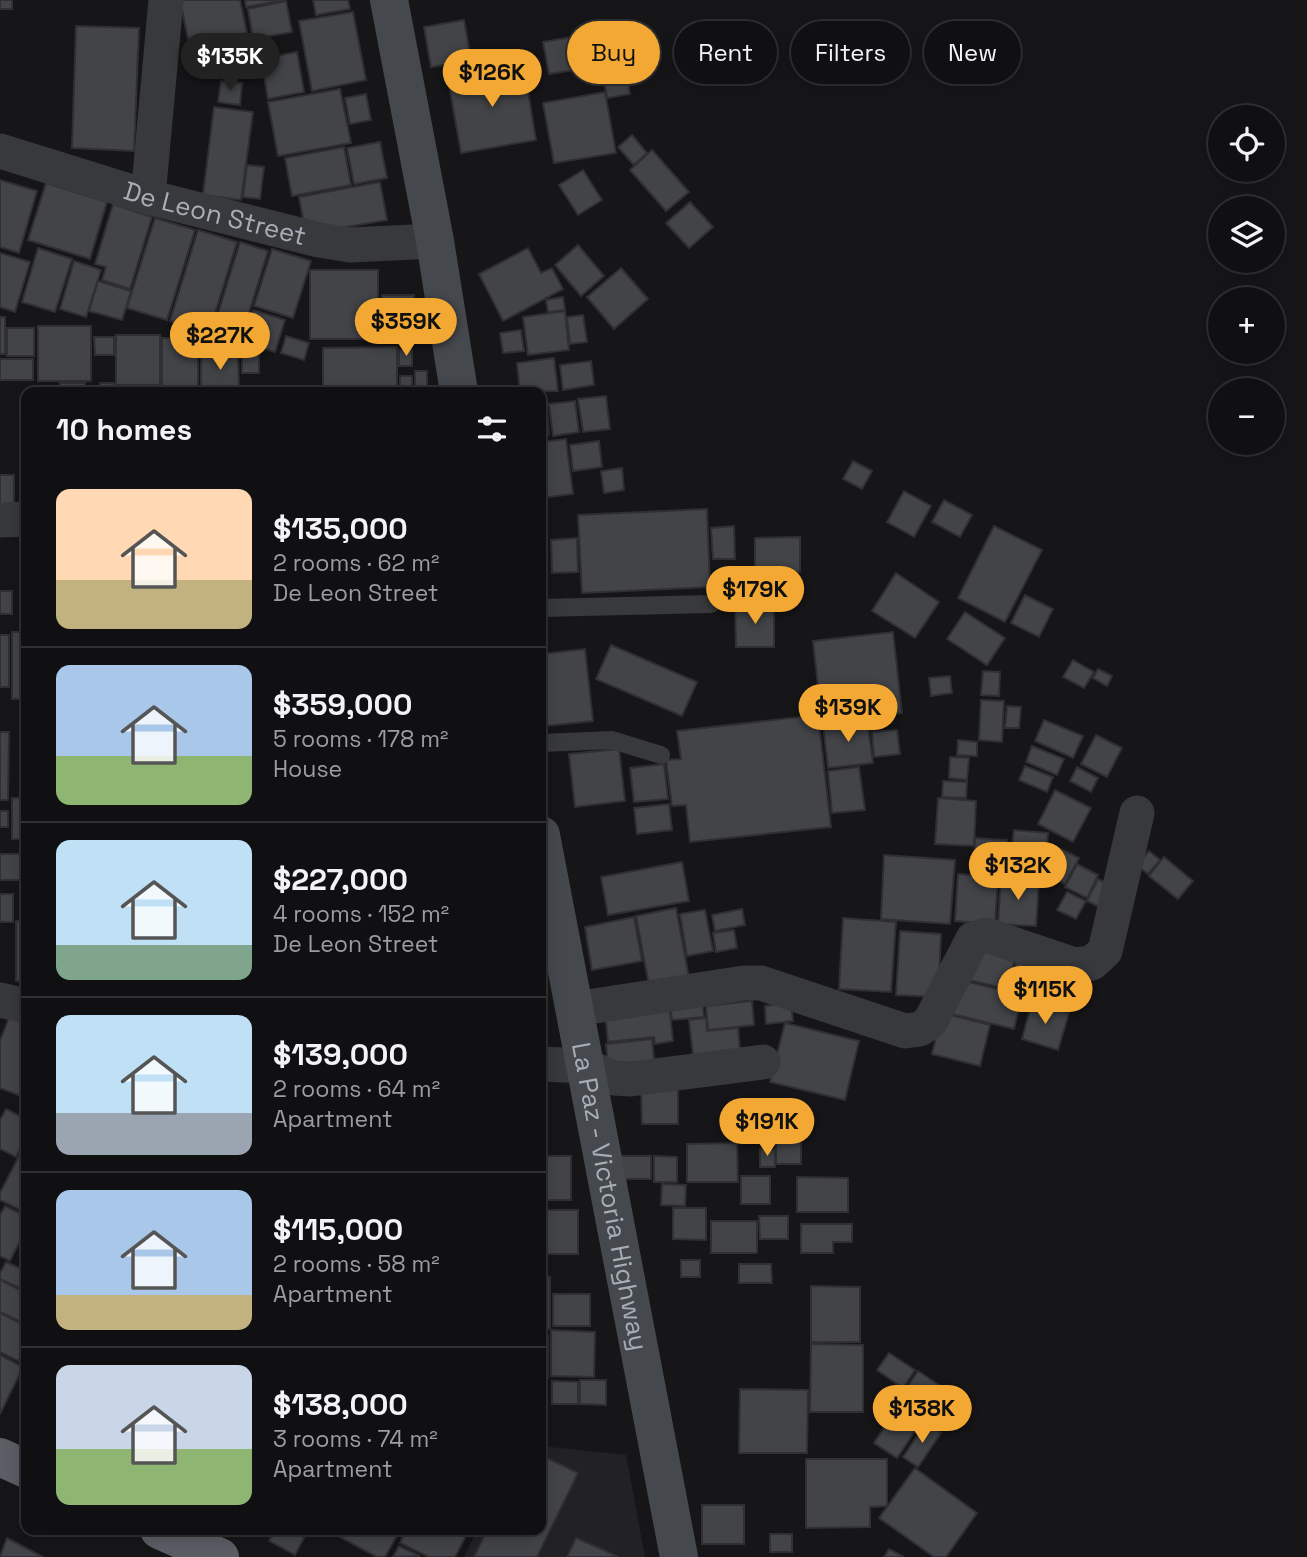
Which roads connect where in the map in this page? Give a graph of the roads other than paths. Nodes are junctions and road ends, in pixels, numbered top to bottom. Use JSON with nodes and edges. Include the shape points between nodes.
{"nodes":[{"id":1,"x":166,"y":0,"type":"edge"},
{"id":2,"x":389,"y":0,"type":"edge"},
{"id":3,"x":0,"y":151,"type":"edge"},
{"id":4,"x":148,"y":197,"type":"junction"},
{"id":5,"x":435,"y":241,"type":"junction"},
{"id":6,"x":458,"y":387,"type":"edge"},
{"id":7,"x":21,"y":519,"type":"edge"},
{"id":8,"x":0,"y":520,"type":"edge"},
{"id":9,"x":711,"y":604,"type":"dead end"},
{"id":10,"x":546,"y":608,"type":"edge"},
{"id":11,"x":546,"y":743,"type":"edge"},
{"id":12,"x":661,"y":755,"type":"dead end"},
{"id":13,"x":1137,"y":813,"type":"dead end"},
{"id":14,"x":546,"y":861,"type":"edge"},
{"id":15,"x":0,"y":1000,"type":"edge"},
{"id":16,"x":21,"y":1005,"type":"edge"},
{"id":17,"x":575,"y":1009,"type":"junction"},
{"id":18,"x":763,"y":1062,"type":"dead end"},
{"id":19,"x":546,"y":1064,"type":"edge"},
{"id":20,"x":586,"y":1066,"type":"junction"},
{"id":21,"x":0,"y":1457,"type":"edge"},
{"id":22,"x":21,"y":1467,"type":"edge"},
{"id":23,"x":170,"y":1535,"type":"edge"},
{"id":24,"x":220,"y":1557,"type":"edge"},
{"id":25,"x":680,"y":1557,"type":"edge"}],
"edges":[{"from":1,"to":4,"type":"street"},
{"from":2,"to":5,"type":"main road"},
{"from":3,"to":4,"type":"street","name":"De Leon Street"},
{"from":4,"to":5,"type":"street","name":"De Leon Street","via":[[350,245]]},
{"from":5,"to":6,"type":"main road"},
{"from":7,"to":8,"type":"street"},
{"from":9,"to":10,"type":"lane"},
{"from":11,"to":12,"type":"lane","via":[[612,740]]},
{"from":13,"to":17,"type":"street","via":[[1105,951],[1092,963],[1075,965],[986,935],[973,939],[930,1022],[920,1029],[905,1031],[761,983]]},
{"from":14,"to":17,"type":"main road","name":"La Paz - Victoria Highway"},
{"from":15,"to":16,"type":"street"},
{"from":17,"to":20,"type":"main road","name":"La Paz - Victoria Highway"},
{"from":18,"to":20,"type":"street","via":[[631,1079],[614,1079]]},
{"from":19,"to":20,"type":"street"},
{"from":20,"to":25,"type":"main road","name":"La Paz - Victoria Highway"},
{"from":21,"to":22,"type":"highway"},
{"from":23,"to":24,"type":"highway"}]}
